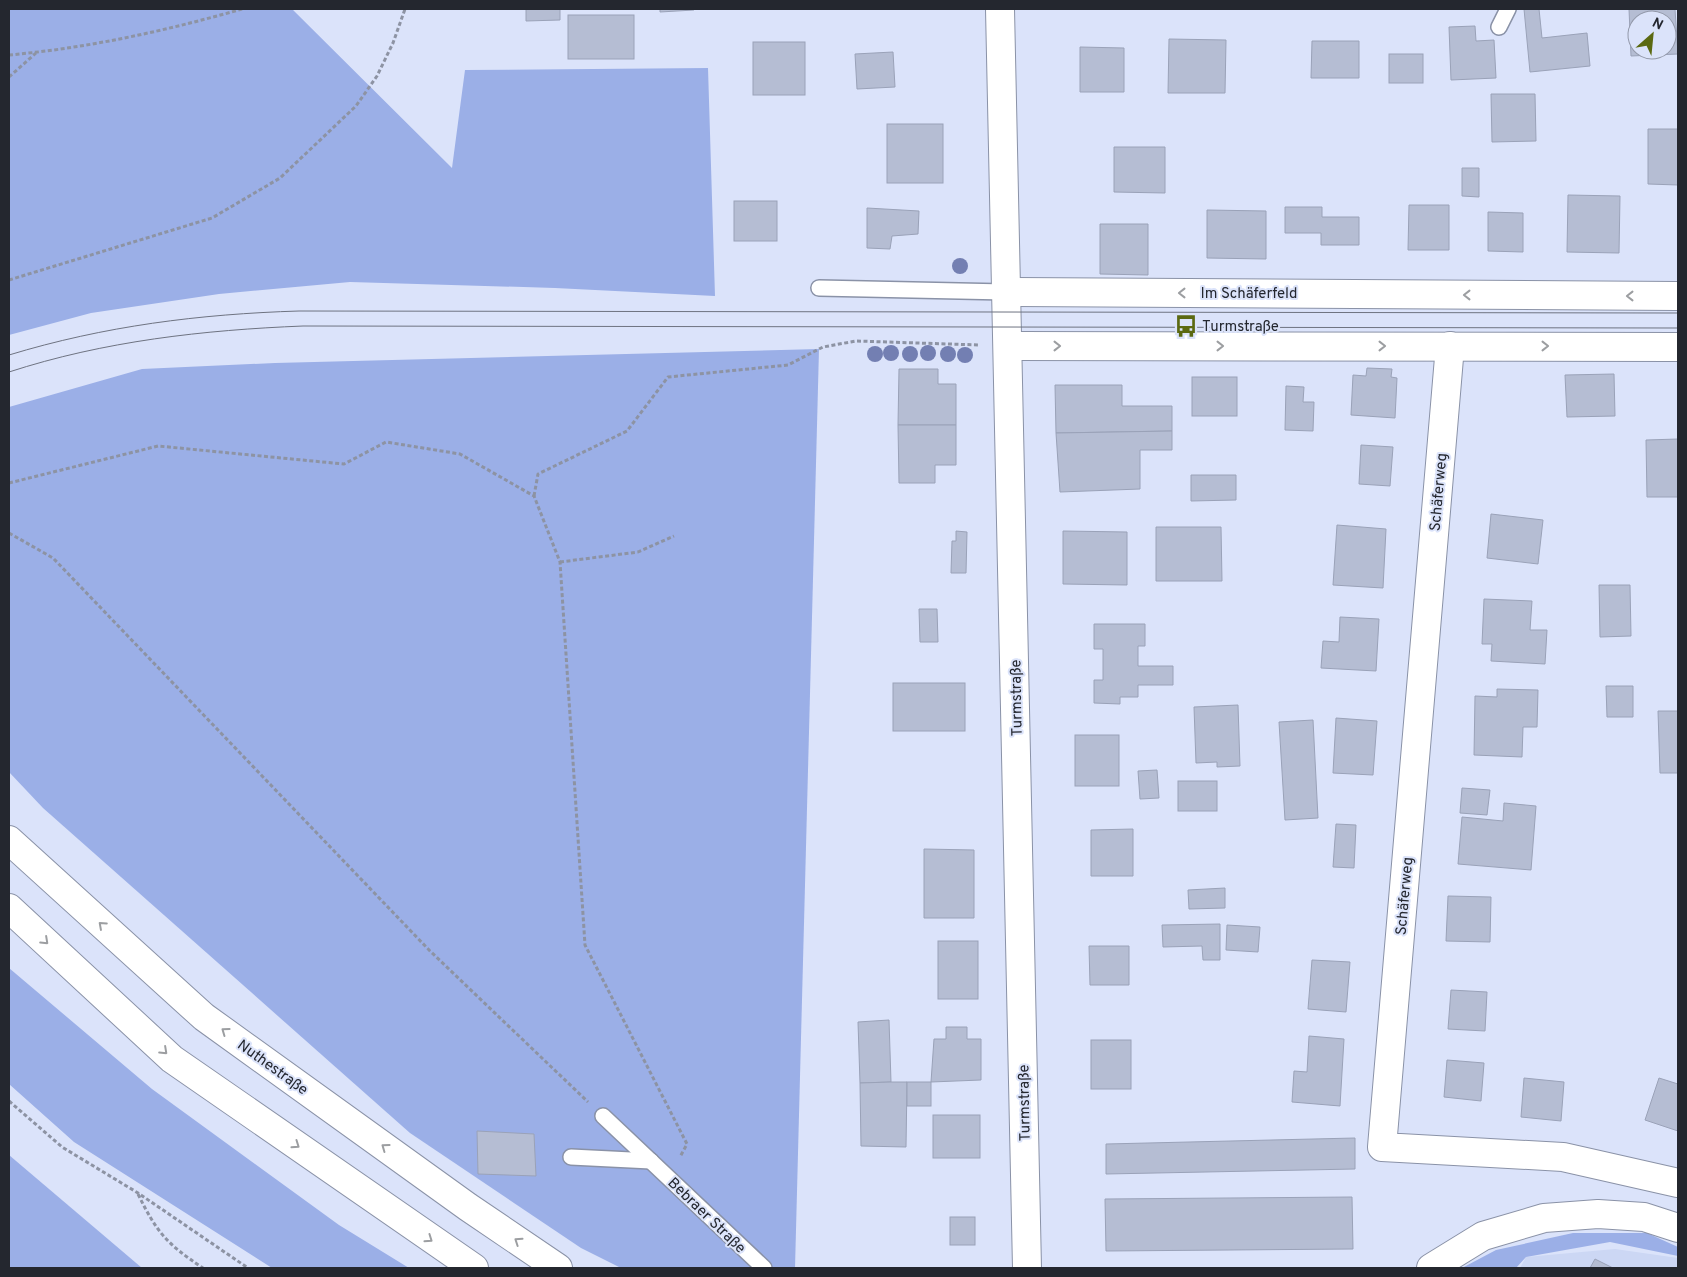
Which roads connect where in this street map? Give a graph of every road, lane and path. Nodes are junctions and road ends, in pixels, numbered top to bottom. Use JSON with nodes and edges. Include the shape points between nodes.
{"nodes":[{"id":1,"x":242,"y":9,"type":"edge"},
{"id":2,"x":405,"y":9,"type":"edge"},
{"id":3,"x":1000,"y":9,"type":"edge"},
{"id":4,"x":1508,"y":9,"type":"edge"},
{"id":5,"x":1499,"y":27,"type":"dead end"},
{"id":6,"x":36,"y":52,"type":"junction"},
{"id":7,"x":9,"y":55,"type":"edge"},
{"id":8,"x":9,"y":77,"type":"edge"},
{"id":9,"x":9,"y":280,"type":"edge"},
{"id":10,"x":819,"y":288,"type":"dead end"},
{"id":11,"x":1006,"y":292,"type":"junction"},
{"id":12,"x":1678,"y":296,"type":"edge"},
{"id":13,"x":1008,"y":346,"type":"junction"},
{"id":14,"x":1450,"y":346,"type":"junction"},
{"id":15,"x":1678,"y":347,"type":"edge"},
{"id":16,"x":9,"y":484,"type":"edge"},
{"id":17,"x":534,"y":496,"type":"junction"},
{"id":18,"x":9,"y":533,"type":"edge"},
{"id":19,"x":674,"y":536,"type":"dead end"},
{"id":20,"x":560,"y":562,"type":"junction"},
{"id":21,"x":9,"y":840,"type":"edge"},
{"id":22,"x":9,"y":908,"type":"edge"},
{"id":23,"x":9,"y":1101,"type":"edge"},
{"id":24,"x":603,"y":1116,"type":"joint"},
{"id":25,"x":571,"y":1157,"type":"dead end"},
{"id":26,"x":651,"y":1162,"type":"junction"},
{"id":27,"x":668,"y":1178,"type":"junction"},
{"id":28,"x":1678,"y":1183,"type":"edge"},
{"id":29,"x":138,"y":1193,"type":"junction"},
{"id":30,"x":1678,"y":1228,"type":"edge"},
{"id":31,"x":203,"y":1268,"type":"edge"},
{"id":32,"x":248,"y":1268,"type":"edge"},
{"id":33,"x":474,"y":1268,"type":"edge"},
{"id":34,"x":558,"y":1268,"type":"edge"},
{"id":35,"x":764,"y":1268,"type":"edge"},
{"id":36,"x":1027,"y":1268,"type":"edge"},
{"id":37,"x":1431,"y":1268,"type":"edge"}],
"edges":[{"from":1,"to":6,"type":"path","via":[[166,30]]},
{"from":2,"to":9,"type":"path","via":[[377,76],[356,106],[280,178],[212,218]]},
{"from":3,"to":11,"type":"main road","name":"Turmstraße"},
{"from":4,"to":5,"type":"lane"},
{"from":6,"to":7,"type":"path"},
{"from":6,"to":8,"type":"path"},
{"from":10,"to":11,"type":"lane","name":"Im Schäferfeld"},
{"from":12,"to":11,"type":"main road","name":"Im Schäferfeld","one_way":true},
{"from":11,"to":13,"type":"main road","name":"Turmstraße"},
{"from":13,"to":14,"type":"main road","one_way":true},
{"from":13,"to":17,"type":"path","via":[[856,341],[823,347],[788,365],[668,377],[627,431],[538,474]]},
{"from":13,"to":36,"type":"main road","name":"Turmstraße"},
{"from":14,"to":15,"type":"main road","one_way":true},
{"from":14,"to":28,"type":"main road","name":"Schäferweg","via":[[1382,1147],[1563,1157]]},
{"from":16,"to":17,"type":"path","via":[[158,446],[344,464],[386,442],[460,454]]},
{"from":17,"to":20,"type":"path"},
{"from":18,"to":24,"type":"path","via":[[53,558],[430,951]]},
{"from":19,"to":20,"type":"path","via":[[638,552]]},
{"from":20,"to":27,"type":"path","via":[[585,945],[687,1144]]},
{"from":34,"to":21,"type":"main road","name":"Nuthestraße","one_way":true,"via":[[204,1017]]},
{"from":22,"to":33,"type":"main road","one_way":true,"via":[[172,1058]]},
{"from":23,"to":29,"type":"path","via":[[62,1147]]},
{"from":24,"to":26,"type":"lane","name":"Bebraer Straße"},
{"from":25,"to":26,"type":"lane"},
{"from":26,"to":27,"type":"lane","name":"Bebraer Straße"},
{"from":27,"to":35,"type":"lane","name":"Bebraer Straße"},
{"from":29,"to":31,"type":"path","via":[[151,1221],[172,1247]]},
{"from":29,"to":32,"type":"path"},
{"from":30,"to":37,"type":"main road","via":[[1644,1217],[1598,1214],[1544,1218],[1483,1236]]}]}
